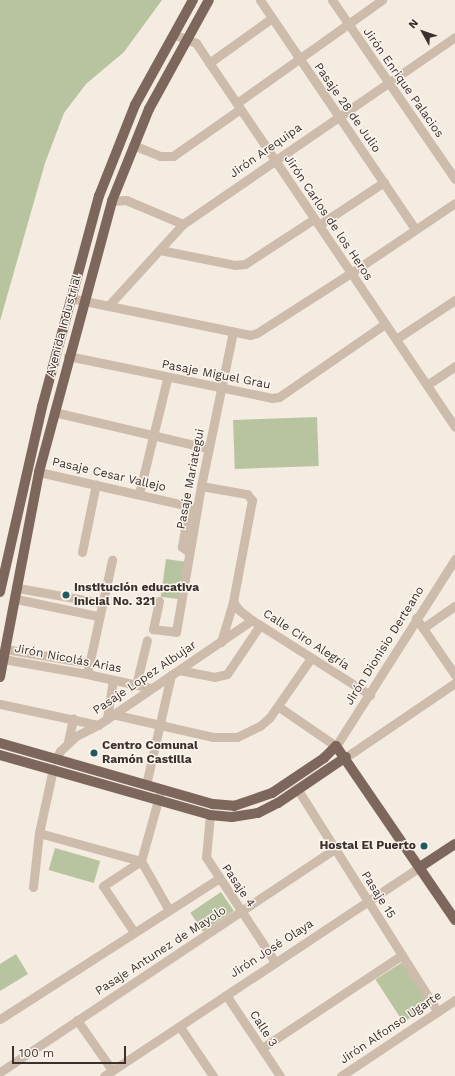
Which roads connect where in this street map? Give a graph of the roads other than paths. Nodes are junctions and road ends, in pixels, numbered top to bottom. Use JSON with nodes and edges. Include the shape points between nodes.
{"nodes":[{"id":1,"x":193,"y":0,"type":"edge"},
{"id":2,"x":209,"y":0,"type":"edge"},
{"id":3,"x":260,"y":0,"type":"edge"},
{"id":4,"x":332,"y":0,"type":"edge"},
{"id":5,"x":382,"y":0,"type":"edge"},
{"id":6,"x":272,"y":18,"type":"junction"},
{"id":7,"x":348,"y":24,"type":"junction"},
{"id":8,"x":173,"y":34,"type":"junction"},
{"id":9,"x":455,"y":37,"type":"edge"},
{"id":10,"x":185,"y":39,"type":"junction"},
{"id":11,"x":298,"y":60,"type":"junction"},
{"id":12,"x":209,"y":63,"type":"junction"},
{"id":13,"x":388,"y":82,"type":"junction"},
{"id":14,"x":238,"y":106,"type":"junction"},
{"id":15,"x":339,"y":116,"type":"junction"},
{"id":16,"x":133,"y":145,"type":"junction"},
{"id":17,"x":274,"y":160,"type":"junction"},
{"id":18,"x":455,"y":180,"type":"edge"},
{"id":19,"x":384,"y":182,"type":"junction"},
{"id":20,"x":112,"y":201,"type":"junction"},
{"id":21,"x":455,"y":203,"type":"edge"},
{"id":22,"x":317,"y":222,"type":"junction"},
{"id":23,"x":182,"y":224,"type":"junction"},
{"id":24,"x":415,"y":229,"type":"junction"},
{"id":25,"x":160,"y":250,"type":"junction"},
{"id":26,"x":351,"y":273,"type":"junction"},
{"id":27,"x":70,"y":298,"type":"junction"},
{"id":28,"x":84,"y":300,"type":"junction"},
{"id":29,"x":455,"y":300,"type":"edge"},
{"id":30,"x":109,"y":305,"type":"junction"},
{"id":31,"x":385,"y":324,"type":"junction"},
{"id":32,"x":233,"y":332,"type":"junction"},
{"id":33,"x":396,"y":339,"type":"junction"},
{"id":34,"x":68,"y":356,"type":"junction"},
{"id":35,"x":455,"y":366,"type":"edge"},
{"id":36,"x":167,"y":379,"type":"junction"},
{"id":37,"x":427,"y":385,"type":"junction"},
{"id":38,"x":222,"y":390,"type":"junction"},
{"id":39,"x":54,"y":412,"type":"junction"},
{"id":40,"x":455,"y":427,"type":"edge"},
{"id":41,"x":153,"y":435,"type":"junction"},
{"id":42,"x":208,"y":448,"type":"junction"},
{"id":43,"x":39,"y":472,"type":"junction"},
{"id":44,"x":96,"y":484,"type":"junction"},
{"id":45,"x":201,"y":486,"type":"junction"},
{"id":46,"x":139,"y":494,"type":"junction"},
{"id":47,"x":194,"y":507,"type":"junction"},
{"id":48,"x":82,"y":552,"type":"dead end"},
{"id":49,"x":455,"y":559,"type":"edge"},
{"id":50,"x":112,"y":560,"type":"dead end"},
{"id":51,"x":18,"y":588,"type":"junction"},
{"id":52,"x":0,"y":592,"type":"edge"},
{"id":53,"x":16,"y":599,"type":"junction"},
{"id":54,"x":159,"y":601,"type":"dead end"},
{"id":55,"x":233,"y":602,"type":"junction"},
{"id":56,"x":101,"y":603,"type":"junction"},
{"id":57,"x":455,"y":606,"type":"edge"},
{"id":58,"x":98,"y":616,"type":"junction"},
{"id":59,"x":416,"y":618,"type":"junction"},
{"id":60,"x":252,"y":620,"type":"junction"},
{"id":61,"x":260,"y":625,"type":"junction"},
{"id":62,"x":423,"y":628,"type":"junction"},
{"id":63,"x":147,"y":640,"type":"dead end"},
{"id":64,"x":221,"y":642,"type":"junction"},
{"id":65,"x":4,"y":654,"type":"junction"},
{"id":66,"x":312,"y":658,"type":"junction"},
{"id":67,"x":90,"y":664,"type":"junction"},
{"id":68,"x":179,"y":670,"type":"junction"},
{"id":69,"x":87,"y":674,"type":"junction"},
{"id":70,"x":171,"y":675,"type":"junction"},
{"id":71,"x":455,"y":675,"type":"edge"},
{"id":72,"x":0,"y":677,"type":"edge"},
{"id":73,"x":113,"y":680,"type":"junction"},
{"id":74,"x":455,"y":683,"type":"edge"},
{"id":75,"x":136,"y":685,"type":"junction"},
{"id":76,"x":151,"y":688,"type":"junction"},
{"id":77,"x":370,"y":695,"type":"junction"},
{"id":78,"x":0,"y":704,"type":"edge"},
{"id":79,"x":279,"y":706,"type":"junction"},
{"id":80,"x":110,"y":716,"type":"junction"},
{"id":81,"x":73,"y":719,"type":"junction"},
{"id":82,"x":98,"y":725,"type":"junction"},
{"id":83,"x":161,"y":727,"type":"junction"},
{"id":84,"x":68,"y":742,"type":"junction"},
{"id":85,"x":0,"y":743,"type":"edge"},
{"id":86,"x":336,"y":746,"type":"junction"},
{"id":87,"x":0,"y":755,"type":"edge"},
{"id":88,"x":346,"y":757,"type":"junction"},
{"id":89,"x":55,"y":764,"type":"junction"},
{"id":90,"x":146,"y":785,"type":"junction"},
{"id":91,"x":161,"y":789,"type":"junction"},
{"id":92,"x":298,"y":790,"type":"junction"},
{"id":93,"x":158,"y":800,"type":"junction"},
{"id":94,"x":210,"y":815,"type":"junction"},
{"id":95,"x":39,"y":833,"type":"junction"},
{"id":96,"x":455,"y":844,"type":"edge"},
{"id":97,"x":335,"y":849,"type":"junction"},
{"id":98,"x":141,"y":861,"type":"junction"},
{"id":99,"x":420,"y":867,"type":"junction"},
{"id":100,"x":218,"y":879,"type":"junction"},
{"id":101,"x":33,"y":887,"type":"dead end"},
{"id":102,"x":368,"y":902,"type":"junction"},
{"id":103,"x":169,"y":910,"type":"junction"},
{"id":104,"x":241,"y":912,"type":"junction"},
{"id":105,"x":455,"y":920,"type":"edge"},
{"id":106,"x":134,"y":932,"type":"junction"},
{"id":107,"x":402,"y":956,"type":"junction"},
{"id":108,"x":275,"y":962,"type":"junction"},
{"id":109,"x":226,"y":995,"type":"junction"},
{"id":110,"x":455,"y":1000,"type":"edge"},
{"id":111,"x":438,"y":1012,"type":"junction"},
{"id":112,"x":0,"y":1019,"type":"edge"},
{"id":113,"x":77,"y":1020,"type":"junction"},
{"id":114,"x":180,"y":1027,"type":"junction"},
{"id":115,"x":262,"y":1048,"type":"junction"},
{"id":116,"x":112,"y":1070,"type":"junction"},
{"id":117,"x":0,"y":1072,"type":"edge"},
{"id":118,"x":352,"y":1073,"type":"edge"},
{"id":119,"x":104,"y":1076,"type":"edge"},
{"id":120,"x":213,"y":1076,"type":"edge"},
{"id":121,"x":280,"y":1076,"type":"edge"},
{"id":122,"x":341,"y":1076,"type":"edge"}],
"edges":[{"from":1,"to":8,"type":"main road","name":"Avenida Industrial"},
{"from":2,"to":10,"type":"main road","name":"Avenida Industrial"},
{"from":3,"to":6,"type":"street","name":"Pasaje 28 de Julio"},
{"from":4,"to":7,"type":"street","name":"Jirón Enrique Palacios"},
{"from":5,"to":7,"type":"street"},
{"from":6,"to":11,"type":"street","name":"Pasaje 28 de Julio"},
{"from":6,"to":12,"type":"street"},
{"from":7,"to":11,"type":"street"},
{"from":7,"to":13,"type":"street","name":"Jirón Enrique Palacios"},
{"from":8,"to":10,"type":"street","name":"Jirón Carlos de los Heros"},
{"from":8,"to":27,"type":"main road","name":"Avenida Industrial","via":[[135,104],[118,145],[99,196]]},
{"from":9,"to":13,"type":"street","name":"Jirón Arequipa"},
{"from":10,"to":12,"type":"street","name":"Jirón Carlos de los Heros","via":[[196,43]]},
{"from":10,"to":16,"type":"main road","name":"Avenida Industrial"},
{"from":11,"to":14,"type":"street"},
{"from":11,"to":15,"type":"street","name":"Pasaje 28 de Julio"},
{"from":12,"to":14,"type":"street","name":"Jirón Carlos de los Heros"},
{"from":13,"to":15,"type":"street","name":"Jirón Arequipa"},
{"from":13,"to":18,"type":"street","name":"Jirón Enrique Palacios"},
{"from":14,"to":16,"type":"street","via":[[173,156],[160,156]]},
{"from":14,"to":17,"type":"street","name":"Jirón Carlos de los Heros"},
{"from":15,"to":17,"type":"street","name":"Jirón Arequipa"},
{"from":15,"to":19,"type":"street","name":"Pasaje 28 de Julio"},
{"from":16,"to":20,"type":"main road","name":"Avenida Industrial"},
{"from":17,"to":22,"type":"street","name":"Jirón Carlos de los Heros"},
{"from":17,"to":23,"type":"street","name":"Jirón Arequipa"},
{"from":19,"to":22,"type":"street"},
{"from":19,"to":24,"type":"street","name":"Pasaje 28 de Julio"},
{"from":20,"to":23,"type":"street","via":[[126,200]]},
{"from":20,"to":28,"type":"main road","name":"Avenida Industrial"},
{"from":21,"to":24,"type":"street"},
{"from":22,"to":25,"type":"street","via":[[244,264],[235,265]]},
{"from":22,"to":26,"type":"street","name":"Jirón Carlos de los Heros"},
{"from":23,"to":25,"type":"street","name":"Jirón Arequipa"},
{"from":24,"to":26,"type":"street"},
{"from":25,"to":30,"type":"street","name":"Jirón Arequipa"},
{"from":26,"to":31,"type":"street","name":"Jirón Carlos de los Heros"},
{"from":26,"to":32,"type":"street","via":[[257,334]]},
{"from":27,"to":28,"type":"street"},
{"from":27,"to":52,"type":"main road","name":"Avenida Industrial","via":[[26,470]]},
{"from":28,"to":30,"type":"street"},
{"from":28,"to":34,"type":"main road","name":"Avenida Industrial"},
{"from":29,"to":33,"type":"street"},
{"from":30,"to":32,"type":"street"},
{"from":31,"to":33,"type":"street","name":"Jirón Carlos de los Heros"},
{"from":31,"to":38,"type":"street","name":"Pasaje Miguel Grau","via":[[279,397]]},
{"from":32,"to":38,"type":"street","name":"Pasaje Mariategui"},
{"from":33,"to":37,"type":"street","name":"Jirón Carlos de los Heros"},
{"from":34,"to":36,"type":"street","name":"Pasaje Miguel Grau"},
{"from":34,"to":39,"type":"main road","name":"Avenida Industrial"},
{"from":35,"to":37,"type":"street"},
{"from":36,"to":38,"type":"street","name":"Pasaje Miguel Grau"},
{"from":36,"to":41,"type":"street"},
{"from":37,"to":40,"type":"street","name":"Jirón Carlos de los Heros"},
{"from":38,"to":42,"type":"street","name":"Pasaje Mariategui"},
{"from":39,"to":41,"type":"street"},
{"from":39,"to":43,"type":"main road","name":"Avenida Industrial"},
{"from":41,"to":42,"type":"street"},
{"from":41,"to":46,"type":"street"},
{"from":42,"to":45,"type":"street","name":"Pasaje Mariategui"},
{"from":43,"to":44,"type":"street","name":"Pasaje Cesar Vallejo"},
{"from":43,"to":51,"type":"main road","name":"Avenida Industrial"},
{"from":44,"to":46,"type":"street","name":"Pasaje Cesar Vallejo"},
{"from":44,"to":48,"type":"street"},
{"from":45,"to":47,"type":"street","name":"Pasaje Mariategui"},
{"from":45,"to":55,"type":"street","via":[[246,494],[252,500]]},
{"from":46,"to":47,"type":"street","name":"Pasaje Cesar Vallejo"},
{"from":47,"to":54,"type":"street","name":"Pasaje Mariategui","via":[[176,632],[153,629]]},
{"from":49,"to":59,"type":"street","name":"Jirón Dionisio Derteano"},
{"from":50,"to":56,"type":"street"},
{"from":51,"to":53,"type":"main road","name":"Avenida Industrial"},
{"from":51,"to":56,"type":"street"},
{"from":53,"to":58,"type":"street"},
{"from":53,"to":65,"type":"main road","name":"Avenida Industrial"},
{"from":55,"to":60,"type":"street","name":"Calle Ciro Alegría","via":[[238,610]]},
{"from":55,"to":64,"type":"street"},
{"from":56,"to":58,"type":"street"},
{"from":57,"to":62,"type":"street"},
{"from":58,"to":67,"type":"street"},
{"from":59,"to":62,"type":"street"},
{"from":59,"to":77,"type":"street","name":"Jirón Dionisio Derteano"},
{"from":60,"to":61,"type":"street","name":"Calle Ciro Alegría"},
{"from":60,"to":64,"type":"street","name":"Pasaje Lopez Albujar"},
{"from":61,"to":66,"type":"street","name":"Calle Ciro Alegría"},
{"from":61,"to":68,"type":"street","via":[[227,674],[214,677]]},
{"from":62,"to":71,"type":"street"},
{"from":63,"to":75,"type":"street"},
{"from":64,"to":68,"type":"street","name":"Pasaje Lopez Albujar"},
{"from":65,"to":67,"type":"street","name":"Jirón Nicolás Arias"},
{"from":65,"to":69,"type":"street","name":"Jirón Nicolás Arias"},
{"from":65,"to":72,"type":"main road","name":"Avenida Industrial"},
{"from":66,"to":77,"type":"street","name":"Calle Ciro Alegría"},
{"from":66,"to":79,"type":"street"},
{"from":67,"to":69,"type":"street"},
{"from":68,"to":70,"type":"street","name":"Pasaje Lopez Albujar"},
{"from":69,"to":73,"type":"street","name":"Jirón Nicolás Arias"},
{"from":70,"to":76,"type":"street","name":"Pasaje Lopez Albujar"},
{"from":70,"to":83,"type":"street"},
{"from":73,"to":75,"type":"street","name":"Jirón Nicolás Arias"},
{"from":73,"to":80,"type":"street"},
{"from":74,"to":88,"type":"street"},
{"from":75,"to":76,"type":"street","name":"Jirón Nicolás Arias"},
{"from":76,"to":80,"type":"street","name":"Pasaje Lopez Albujar"},
{"from":77,"to":86,"type":"street","name":"Jirón Dionisio Derteano"},
{"from":78,"to":81,"type":"street"},
{"from":79,"to":83,"type":"street","via":[[260,726],[237,737],[213,737]]},
{"from":79,"to":86,"type":"street"},
{"from":80,"to":82,"type":"street","name":"Pasaje Lopez Albujar"},
{"from":80,"to":83,"type":"street"},
{"from":81,"to":82,"type":"street"},
{"from":81,"to":84,"type":"street"},
{"from":82,"to":84,"type":"street","name":"Pasaje Lopez Albujar"},
{"from":83,"to":90,"type":"street"},
{"from":84,"to":89,"type":"street","name":"Pasaje Lopez Albujar"},
{"from":85,"to":89,"type":"main road"},
{"from":86,"to":88,"type":"main road"},
{"from":86,"to":91,"type":"main road","via":[[324,758],[272,793],[244,804],[223,806]]},
{"from":87,"to":89,"type":"main road"},
{"from":88,"to":92,"type":"main road"},
{"from":88,"to":99,"type":"main road"},
{"from":89,"to":90,"type":"main road"},
{"from":89,"to":93,"type":"main road"},
{"from":89,"to":95,"type":"street","name":"Pasaje Lopez Albujar"},
{"from":90,"to":91,"type":"main road"},
{"from":91,"to":93,"type":"street"},
{"from":92,"to":94,"type":"main road","via":[[258,813],[232,817]]},
{"from":92,"to":97,"type":"street","name":"Pasaje 15"},
{"from":93,"to":94,"type":"main road"},
{"from":93,"to":98,"type":"street"},
{"from":94,"to":100,"type":"street","name":"Pasaje 4","via":[[204,852]]},
{"from":95,"to":98,"type":"street"},
{"from":95,"to":101,"type":"street","name":"Pasaje Lopez Albujar"},
{"from":96,"to":99,"type":"main road","name":"Jirón José Olaya"},
{"from":97,"to":102,"type":"street","name":"Pasaje 15"},
{"from":97,"to":104,"type":"street","name":"Pasaje Antunez de Mayolo"},
{"from":98,"to":103,"type":"street"},
{"from":98,"to":106,"type":"street","via":[[103,886]]},
{"from":99,"to":102,"type":"street","name":"Jirón José Olaya"},
{"from":99,"to":105,"type":"main road"},
{"from":100,"to":103,"type":"street"},
{"from":100,"to":104,"type":"street","name":"Pasaje 4"},
{"from":102,"to":107,"type":"street","name":"Pasaje 15"},
{"from":102,"to":108,"type":"street","name":"Jirón José Olaya"},
{"from":103,"to":106,"type":"street"},
{"from":104,"to":108,"type":"street","name":"Pasaje 4"},
{"from":104,"to":113,"type":"street","name":"Pasaje Antunez de Mayolo"},
{"from":106,"to":112,"type":"street"},
{"from":107,"to":111,"type":"street","name":"Pasaje 15"},
{"from":107,"to":115,"type":"street"},
{"from":108,"to":109,"type":"street","name":"Jirón José Olaya"},
{"from":109,"to":114,"type":"street","name":"Jirón José Olaya"},
{"from":109,"to":115,"type":"street","name":"Calle 3"},
{"from":110,"to":111,"type":"street","name":"Jirón Alfonso Ugarte"},
{"from":111,"to":118,"type":"street","name":"Jirón Alfonso Ugarte"},
{"from":113,"to":116,"type":"street"},
{"from":113,"to":117,"type":"street","name":"Pasaje Antunez de Mayolo"},
{"from":114,"to":116,"type":"street","name":"Jirón José Olaya"},
{"from":114,"to":120,"type":"street"},
{"from":115,"to":121,"type":"street","name":"Calle 3"},
{"from":116,"to":119,"type":"street","name":"Jirón José Olaya"},
{"from":118,"to":122,"type":"street","name":"Jirón Alfonso Ugarte"}]}
